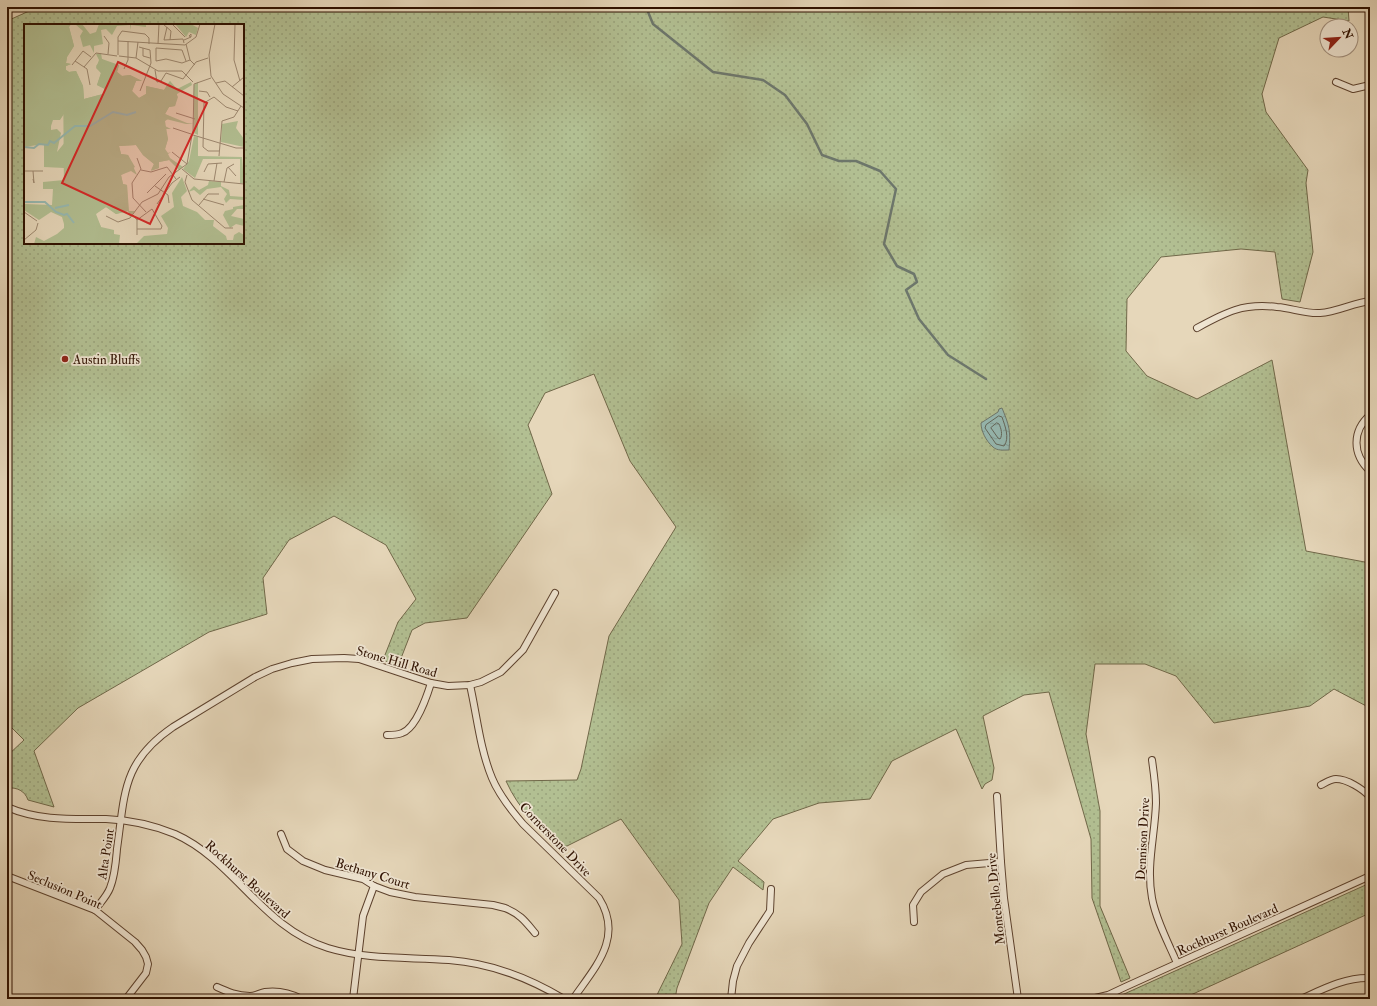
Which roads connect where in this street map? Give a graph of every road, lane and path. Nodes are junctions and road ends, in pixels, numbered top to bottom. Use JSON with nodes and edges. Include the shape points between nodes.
{"nodes":[{"id":1,"x":1336,"y":82,"type":"dead end"},
{"id":2,"x":1370,"y":85,"type":"edge"},
{"id":3,"x":1370,"y":301,"type":"edge"},
{"id":4,"x":1197,"y":328,"type":"dead end"},
{"id":5,"x":1370,"y":414,"type":"edge"},
{"id":6,"x":1370,"y":471,"type":"edge"},
{"id":7,"x":555,"y":593,"type":"dead end"},
{"id":8,"x":431,"y":683,"type":"junction"},
{"id":9,"x":470,"y":685,"type":"junction"},
{"id":10,"x":387,"y":735,"type":"dead end"},
{"id":11,"x":1152,"y":760,"type":"dead end"},
{"id":12,"x":1321,"y":785,"type":"dead end"},
{"id":13,"x":997,"y":796,"type":"dead end"},
{"id":14,"x":1370,"y":797,"type":"edge"},
{"id":15,"x":8,"y":807,"type":"edge"},
{"id":16,"x":7,"y":817,"type":"edge"},
{"id":17,"x":121,"y":821,"type":"junction"},
{"id":18,"x":281,"y":834,"type":"dead end"},
{"id":19,"x":1001,"y":862,"type":"junction"},
{"id":20,"x":7,"y":876,"type":"edge"},
{"id":21,"x":1370,"y":876,"type":"edge"},
{"id":22,"x":374,"y":886,"type":"junction"},
{"id":23,"x":771,"y":889,"type":"dead end"},
{"id":24,"x":95,"y":910,"type":"junction"},
{"id":25,"x":914,"y":922,"type":"dead end"},
{"id":26,"x":535,"y":933,"type":"dead end"},
{"id":27,"x":359,"y":954,"type":"junction"},
{"id":28,"x":1177,"y":963,"type":"junction"},
{"id":29,"x":1370,"y":978,"type":"edge"},
{"id":30,"x":217,"y":987,"type":"dead end"},
{"id":31,"x":126,"y":999,"type":"edge"},
{"id":32,"x":302,"y":999,"type":"edge"},
{"id":33,"x":353,"y":999,"type":"edge"},
{"id":34,"x":564,"y":999,"type":"edge"},
{"id":35,"x":573,"y":999,"type":"edge"},
{"id":36,"x":731,"y":999,"type":"edge"},
{"id":37,"x":1018,"y":999,"type":"edge"},
{"id":38,"x":1091,"y":999,"type":"edge"},
{"id":39,"x":1301,"y":999,"type":"edge"}],
"edges":[{"from":1,"to":2,"type":"street","via":[[1353,88]]},
{"from":3,"to":4,"type":"street","via":[[1318,313],[1278,307],[1245,307],[1233,309]]},
{"from":5,"to":6,"type":"street","via":[[1359,428],[1356,439],[1361,459]]},
{"from":7,"to":9,"type":"street","name":"Stone Hill Road","via":[[523,650],[514,660],[502,672]]},
{"from":8,"to":9,"type":"street","name":"Stone Hill Road","via":[[448,686]]},
{"from":8,"to":10,"type":"street","via":[[422,707],[410,726],[403,733]]},
{"from":8,"to":17,"type":"street","name":"Stone Hill Road","via":[[359,659],[312,659],[272,669],[173,727],[151,744],[142,754],[128,782]]},
{"from":9,"to":35,"type":"street","name":"Cornerstone Drive","via":[[487,764],[497,788],[523,824],[599,898],[608,917],[608,940],[604,952]]},
{"from":11,"to":28,"type":"street","name":"Dennison Drive","via":[[1156,797],[1150,872],[1152,898]]},
{"from":12,"to":14,"type":"street","via":[[1336,779],[1360,788]]},
{"from":13,"to":19,"type":"street","name":"Montebello Drive"},
{"from":15,"to":16,"type":"street"},
{"from":15,"to":17,"type":"street","name":"Rockhurst Boulevard","via":[[22,813],[49,818]]},
{"from":17,"to":24,"type":"street","name":"Alta Point","via":[[113,879],[108,893]]},
{"from":17,"to":27,"type":"street","name":"Rockhurst Boulevard","via":[[151,825],[177,835],[215,861],[288,929],[319,945]]},
{"from":18,"to":22,"type":"street","name":"Bethany Court","via":[[287,849],[303,861],[325,870],[363,879]]},
{"from":19,"to":25,"type":"street","via":[[966,865],[943,874],[921,892],[913,905]]},
{"from":19,"to":37,"type":"street","name":"Montebello Drive"},
{"from":20,"to":24,"type":"street","name":"Seclusion Point"},
{"from":21,"to":28,"type":"street","name":"Rockhurst Boulevard"},
{"from":22,"to":26,"type":"street","name":"Bethany Court","via":[[415,897],[505,908],[524,919]]},
{"from":22,"to":27,"type":"street","via":[[363,916]]},
{"from":23,"to":36,"type":"street","via":[[770,911],[737,966]]},
{"from":24,"to":31,"type":"street","name":"Seclusion Point","via":[[136,942],[146,957],[146,973]]},
{"from":27,"to":33,"type":"street"},
{"from":27,"to":34,"type":"street","name":"Rockhurst Boulevard","via":[[472,963],[518,976]]},
{"from":28,"to":38,"type":"street","name":"Rockhurst Boulevard","via":[[1108,995]]},
{"from":29,"to":39,"type":"street","via":[[1345,981]]},
{"from":30,"to":32,"type":"street","via":[[230,994],[251,996],[273,991]]}]}
